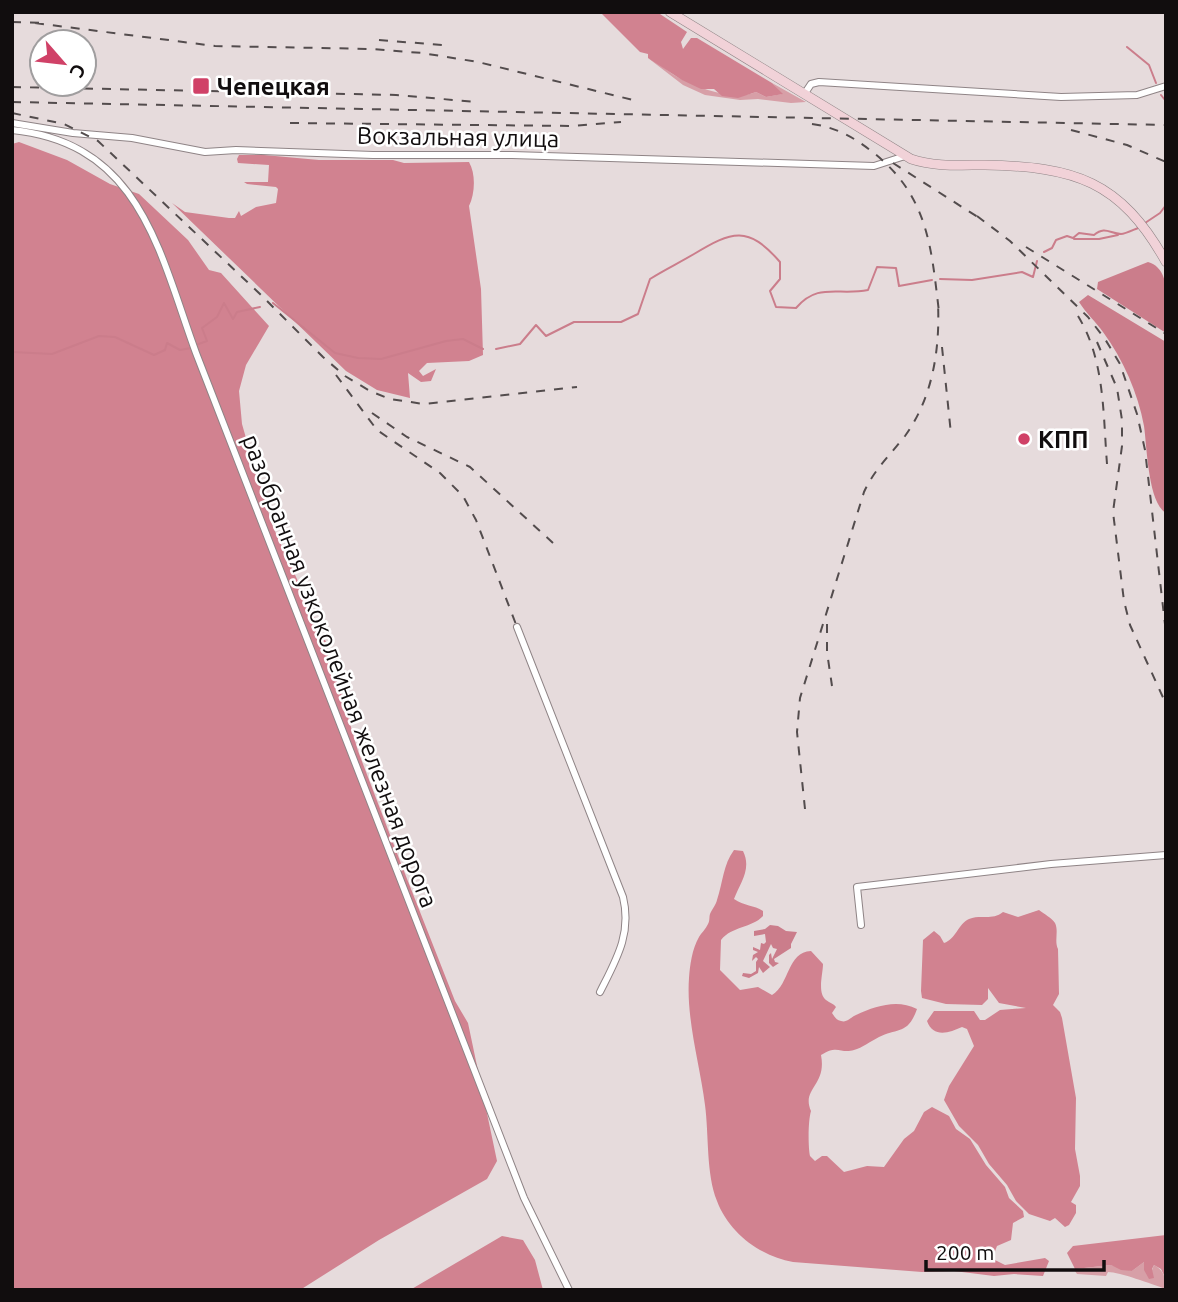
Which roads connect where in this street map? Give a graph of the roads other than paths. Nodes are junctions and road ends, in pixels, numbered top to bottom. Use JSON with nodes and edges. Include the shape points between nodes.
{"nodes":[{"id":1,"x":670,"y":12,"type":"edge"},
{"id":2,"x":1166,"y":86,"type":"edge"},
{"id":3,"x":805,"y":93,"type":"junction"},
{"id":4,"x":12,"y":123,"type":"edge"},
{"id":5,"x":12,"y":130,"type":"edge"},
{"id":6,"x":905,"y":156,"type":"junction"},
{"id":7,"x":1166,"y":262,"type":"edge"},
{"id":8,"x":517,"y":627,"type":"dead end"},
{"id":9,"x":1166,"y":855,"type":"edge"},
{"id":10,"x":861,"y":925,"type":"dead end"},
{"id":11,"x":600,"y":992,"type":"dead end"},
{"id":12,"x":569,"y":1290,"type":"edge"}],
"edges":[{"from":1,"to":3,"type":"main road"},
{"from":2,"to":3,"type":"street","via":[[1137,95],[1061,97],[819,82],[811,83]]},
{"from":3,"to":6,"type":"main road"},
{"from":4,"to":6,"type":"street","name":"Вокзальная улица","via":[[205,152],[874,166]]},
{"from":5,"to":12,"type":"street","name":"разобранная узкоколейная железная дорога","via":[[52,138],[96,159],[135,201],[161,251],[192,343],[524,1198]]},
{"from":6,"to":7,"type":"main road","via":[[936,165],[1031,167],[1071,174],[1122,203],[1139,219]]},
{"from":8,"to":11,"type":"street","via":[[623,897],[624,940]]},
{"from":9,"to":10,"type":"street","via":[[857,887]]}]}
